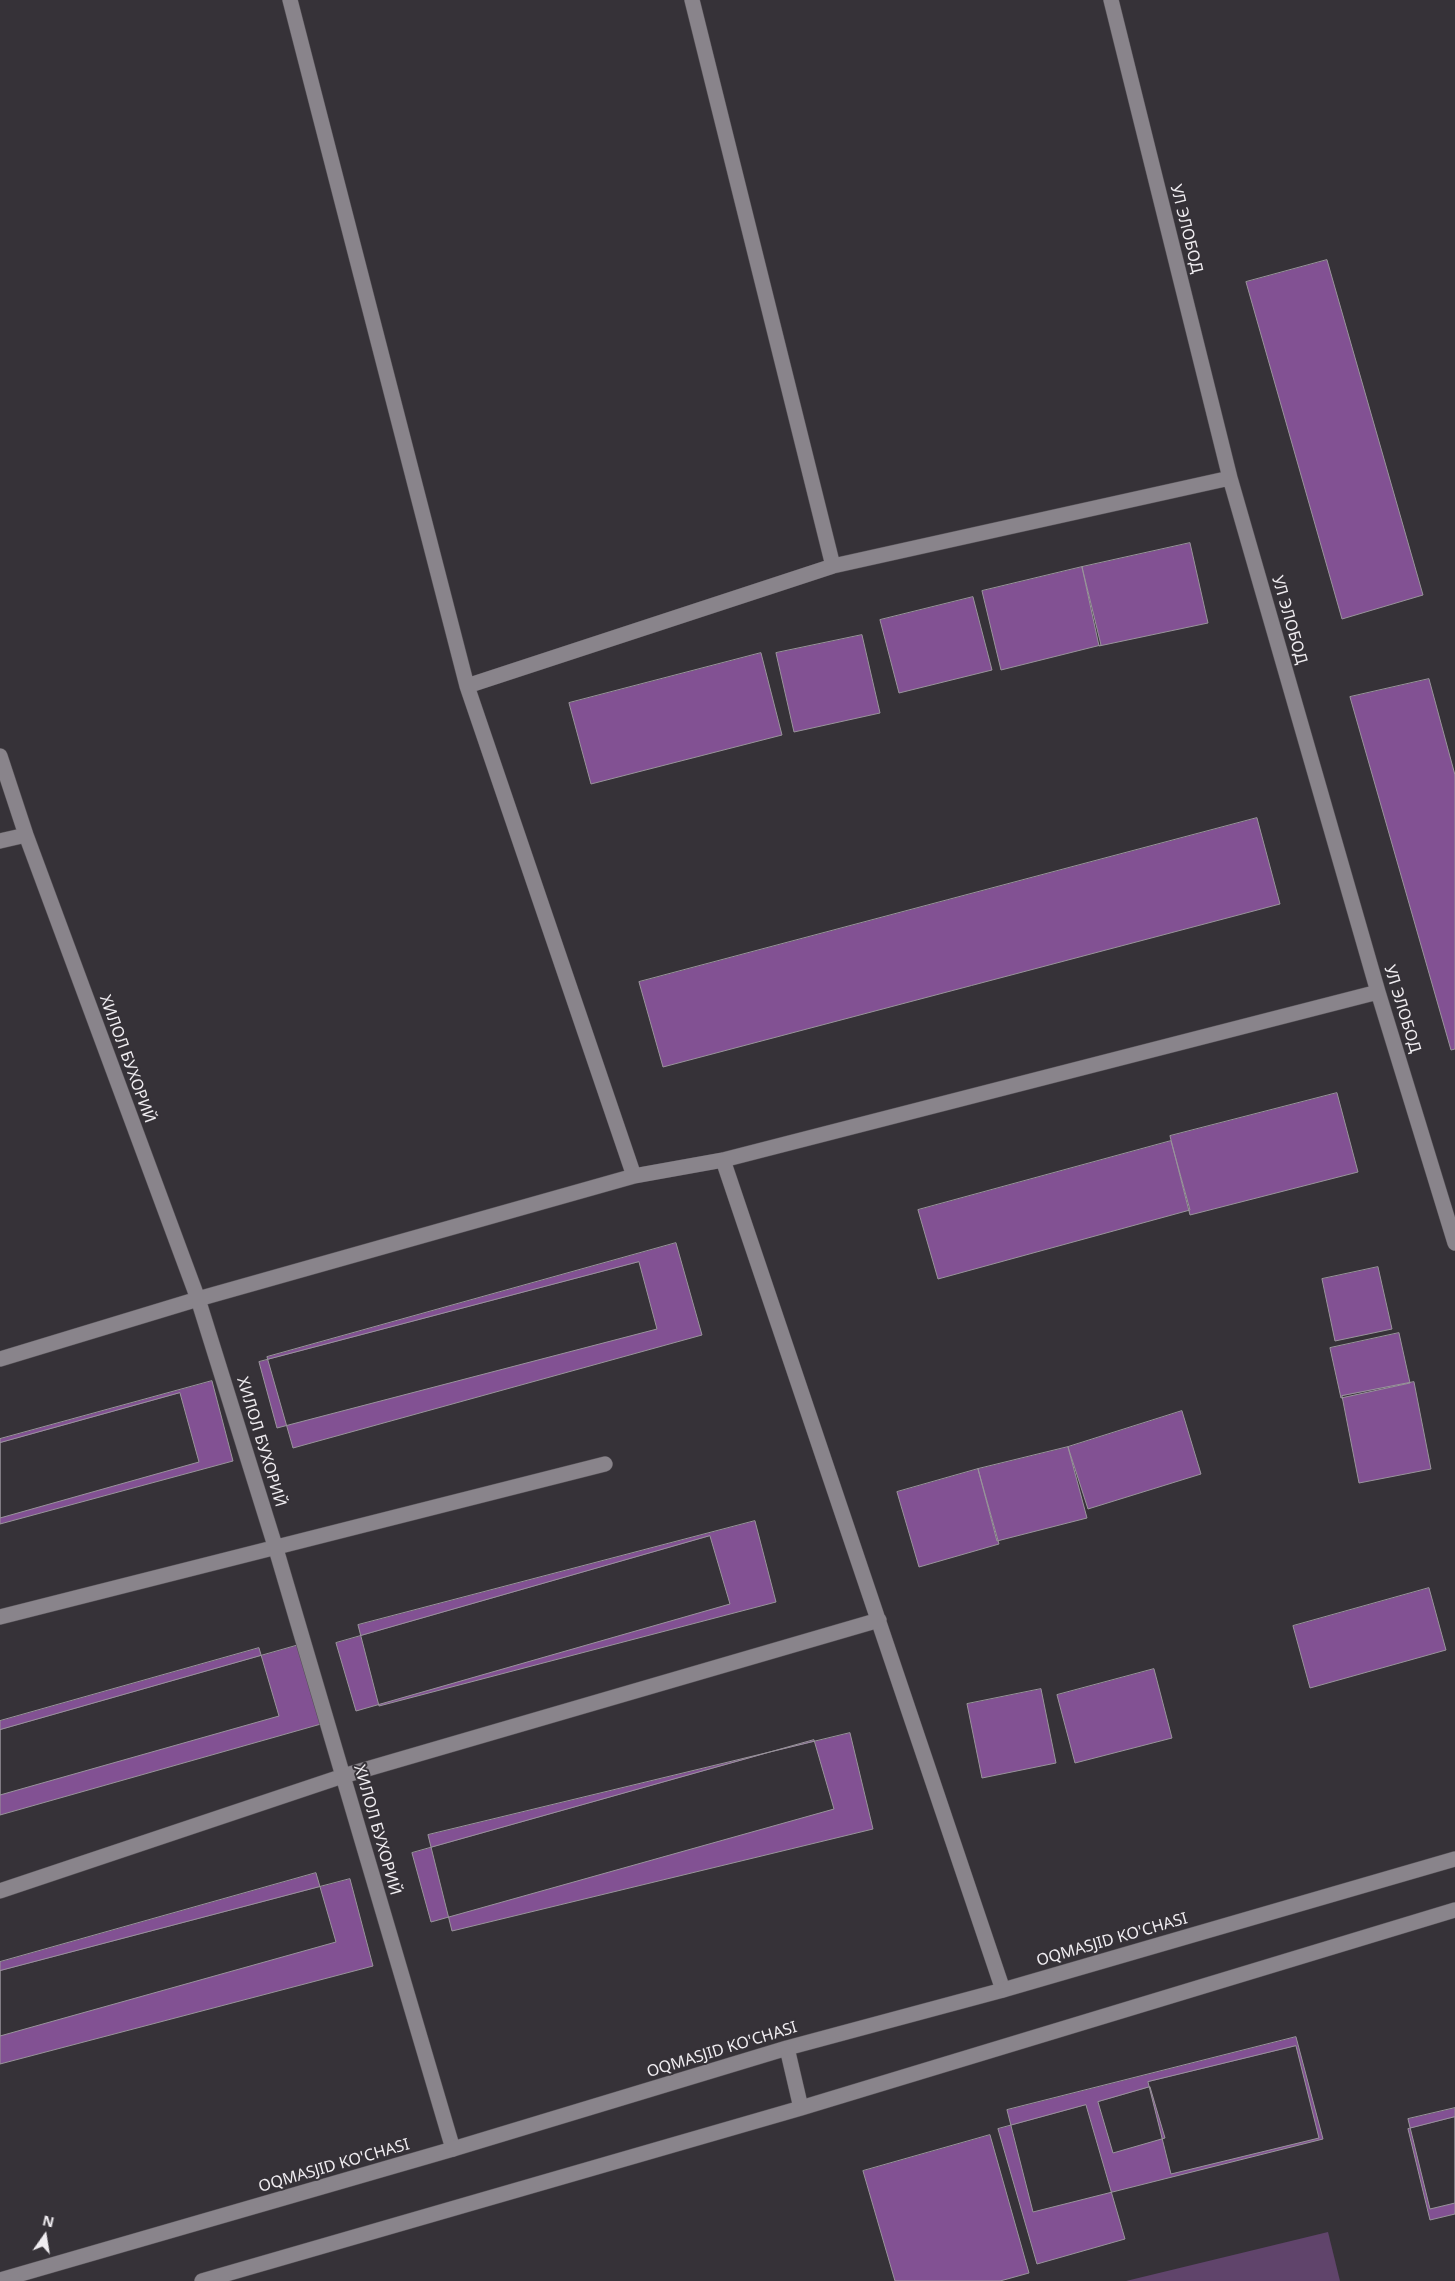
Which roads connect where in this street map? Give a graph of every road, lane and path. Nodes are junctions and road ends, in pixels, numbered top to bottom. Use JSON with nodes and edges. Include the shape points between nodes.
{"nodes":[{"id":1,"x":290,"y":0,"type":"edge"},
{"id":2,"x":692,"y":0,"type":"edge"},
{"id":3,"x":1111,"y":0,"type":"edge"},
{"id":4,"x":1230,"y":478,"type":"junction"},
{"id":5,"x":833,"y":566,"type":"junction"},
{"id":6,"x":467,"y":686,"type":"junction"},
{"id":7,"x":0,"y":756,"type":"edge"},
{"id":8,"x":26,"y":835,"type":"junction"},
{"id":9,"x":0,"y":841,"type":"edge"},
{"id":10,"x":1378,"y":992,"type":"junction"},
{"id":11,"x":723,"y":1160,"type":"junction"},
{"id":12,"x":634,"y":1176,"type":"junction"},
{"id":13,"x":1455,"y":1243,"type":"edge"},
{"id":14,"x":198,"y":1298,"type":"junction"},
{"id":15,"x":0,"y":1359,"type":"edge"},
{"id":16,"x":605,"y":1464,"type":"dead end"},
{"id":17,"x":276,"y":1549,"type":"junction"},
{"id":18,"x":0,"y":1617,"type":"edge"},
{"id":19,"x":879,"y":1620,"type":"junction"},
{"id":20,"x":343,"y":1776,"type":"junction"},
{"id":21,"x":1455,"y":1859,"type":"edge"},
{"id":22,"x":0,"y":1891,"type":"edge"},
{"id":23,"x":1455,"y":1910,"type":"edge"},
{"id":24,"x":1003,"y":1990,"type":"junction"},
{"id":25,"x":787,"y":2048,"type":"junction"},
{"id":26,"x":801,"y":2108,"type":"junction"},
{"id":27,"x":453,"y":2149,"type":"junction"},
{"id":28,"x":0,"y":2280,"type":"edge"},
{"id":29,"x":202,"y":2281,"type":"edge"}],
"edges":[{"from":1,"to":6,"type":"street"},
{"from":2,"to":5,"type":"street"},
{"from":3,"to":4,"type":"street","name":"УЛ ЭЛОБОД"},
{"from":4,"to":5,"type":"street"},
{"from":4,"to":10,"type":"street","name":"УЛ ЭЛОБОД"},
{"from":5,"to":6,"type":"street"},
{"from":6,"to":12,"type":"street"},
{"from":7,"to":8,"type":"street","name":"ХИЛОЛ БУХОРИЙ"},
{"from":8,"to":9,"type":"street"},
{"from":8,"to":14,"type":"street","name":"ХИЛОЛ БУХОРИЙ"},
{"from":10,"to":11,"type":"street"},
{"from":10,"to":13,"type":"street","name":"УЛ ЭЛОБОД"},
{"from":11,"to":12,"type":"street"},
{"from":11,"to":19,"type":"street"},
{"from":12,"to":14,"type":"street"},
{"from":14,"to":15,"type":"street"},
{"from":14,"to":17,"type":"street","name":"ХИЛОЛ БУХОРИЙ"},
{"from":16,"to":17,"type":"street"},
{"from":17,"to":18,"type":"street"},
{"from":17,"to":20,"type":"street","name":"ХИЛОЛ БУХОРИЙ"},
{"from":19,"to":20,"type":"street"},
{"from":19,"to":24,"type":"street"},
{"from":20,"to":22,"type":"street"},
{"from":20,"to":27,"type":"street","name":"ХИЛОЛ БУХОРИЙ"},
{"from":21,"to":24,"type":"street","name":"OQMASJID KO'CHASI"},
{"from":23,"to":26,"type":"street"},
{"from":24,"to":25,"type":"street","name":"OQMASJID KO'CHASI"},
{"from":25,"to":26,"type":"street"},
{"from":25,"to":27,"type":"street","name":"OQMASJID KO'CHASI"},
{"from":26,"to":29,"type":"street"},
{"from":27,"to":28,"type":"street","name":"OQMASJID KO'CHASI"}]}
